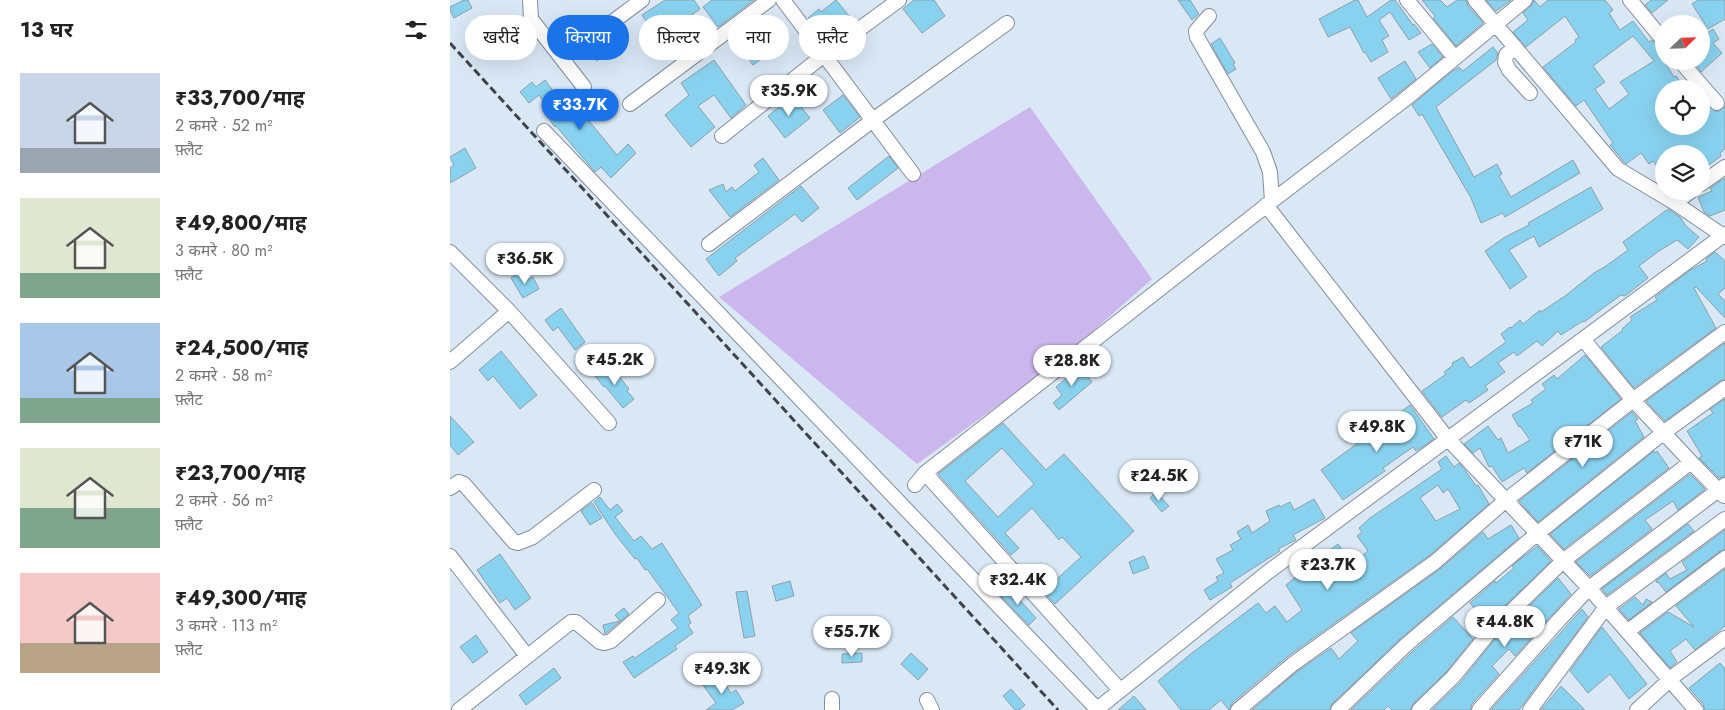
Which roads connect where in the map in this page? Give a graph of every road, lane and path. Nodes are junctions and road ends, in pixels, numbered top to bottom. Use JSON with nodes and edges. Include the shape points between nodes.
{"nodes":[{"id":1,"x":530,"y":0,"type":"edge"},
{"id":2,"x":642,"y":0,"type":"edge"},
{"id":3,"x":769,"y":0,"type":"edge"},
{"id":4,"x":783,"y":0,"type":"edge"},
{"id":5,"x":899,"y":0,"type":"edge"},
{"id":6,"x":1407,"y":0,"type":"edge"},
{"id":7,"x":1475,"y":0,"type":"edge"},
{"id":8,"x":1525,"y":0,"type":"edge"},
{"id":9,"x":1630,"y":0,"type":"edge"},
{"id":10,"x":622,"y":15,"type":"edge"},
{"id":11,"x":1209,"y":16,"type":"dead end"},
{"id":12,"x":799,"y":21,"type":"edge"},
{"id":13,"x":1007,"y":23,"type":"dead end"},
{"id":14,"x":866,"y":24,"type":"edge"},
{"id":15,"x":1496,"y":24,"type":"junction"},
{"id":16,"x":1655,"y":30,"type":"edge"},
{"id":17,"x":1515,"y":47,"type":"junction"},
{"id":18,"x":1455,"y":58,"type":"junction"},
{"id":19,"x":818,"y":60,"type":"edge"},
{"id":20,"x":828,"y":60,"type":"edge"},
{"id":21,"x":1688,"y":70,"type":"edge"},
{"id":22,"x":584,"y":87,"type":"dead end"},
{"id":23,"x":1530,"y":93,"type":"dead end"},
{"id":24,"x":1717,"y":103,"type":"dead end"},
{"id":25,"x":630,"y":104,"type":"dead end"},
{"id":26,"x":873,"y":120,"type":"junction"},
{"id":27,"x":544,"y":131,"type":"dead end"},
{"id":28,"x":722,"y":136,"type":"dead end"},
{"id":29,"x":1725,"y":167,"type":"edge"},
{"id":30,"x":913,"y":174,"type":"dead end"},
{"id":31,"x":1710,"y":178,"type":"edge"},
{"id":32,"x":1679,"y":200,"type":"edge"},
{"id":33,"x":1269,"y":203,"type":"junction"},
{"id":34,"x":1675,"y":203,"type":"junction"},
{"id":35,"x":1724,"y":235,"type":"edge"},
{"id":36,"x":709,"y":244,"type":"dead end"},
{"id":37,"x":450,"y":252,"type":"edge"},
{"id":38,"x":509,"y":311,"type":"junction"},
{"id":39,"x":1725,"y":332,"type":"edge"},
{"id":40,"x":1582,"y":338,"type":"junction"},
{"id":41,"x":450,"y":362,"type":"edge"},
{"id":42,"x":1725,"y":388,"type":"edge"},
{"id":43,"x":1633,"y":400,"type":"junction"},
{"id":44,"x":609,"y":423,"type":"dead end"},
{"id":45,"x":1663,"y":433,"type":"junction"},
{"id":46,"x":1447,"y":438,"type":"junction"},
{"id":47,"x":1691,"y":462,"type":"junction"},
{"id":48,"x":925,"y":474,"type":"junction"},
{"id":49,"x":915,"y":485,"type":"dead end"},
{"id":50,"x":450,"y":488,"type":"edge"},
{"id":51,"x":594,"y":490,"type":"dead end"},
{"id":52,"x":1723,"y":490,"type":"edge"},
{"id":53,"x":1505,"y":500,"type":"junction"},
{"id":54,"x":1725,"y":519,"type":"edge"},
{"id":55,"x":1538,"y":533,"type":"junction"},
{"id":56,"x":450,"y":556,"type":"edge"},
{"id":57,"x":1725,"y":558,"type":"edge"},
{"id":58,"x":1563,"y":561,"type":"junction"},
{"id":59,"x":1589,"y":588,"type":"junction"},
{"id":60,"x":658,"y":600,"type":"dead end"},
{"id":61,"x":1606,"y":607,"type":"junction"},
{"id":62,"x":1628,"y":632,"type":"junction"},
{"id":63,"x":1725,"y":638,"type":"edge"},
{"id":64,"x":527,"y":656,"type":"junction"},
{"id":65,"x":1670,"y":679,"type":"junction"},
{"id":66,"x":1120,"y":690,"type":"junction"},
{"id":67,"x":458,"y":710,"type":"edge"},
{"id":68,"x":1097,"y":710,"type":"edge"},
{"id":69,"x":1238,"y":710,"type":"edge"},
{"id":70,"x":1338,"y":710,"type":"edge"},
{"id":71,"x":1419,"y":710,"type":"edge"},
{"id":72,"x":1479,"y":710,"type":"edge"},
{"id":73,"x":1530,"y":710,"type":"edge"},
{"id":74,"x":1637,"y":710,"type":"edge"},
{"id":75,"x":1696,"y":710,"type":"edge"}],
"edges":[{"from":1,"to":22,"type":"street","via":[[531,19]]},
{"from":2,"to":10,"type":"street"},
{"from":3,"to":25,"type":"street"},
{"from":4,"to":12,"type":"street"},
{"from":5,"to":14,"type":"street"},
{"from":6,"to":18,"type":"street"},
{"from":7,"to":15,"type":"street"},
{"from":8,"to":15,"type":"street"},
{"from":9,"to":16,"type":"street"},
{"from":11,"to":33,"type":"street","via":[[1196,31],[1197,37],[1263,152],[1270,172]]},
{"from":13,"to":26,"type":"street"},
{"from":15,"to":17,"type":"street"},
{"from":15,"to":18,"type":"street"},
{"from":17,"to":23,"type":"street","via":[[1505,62]]},
{"from":17,"to":34,"type":"street","via":[[1618,169]]},
{"from":18,"to":33,"type":"street"},
{"from":19,"to":28,"type":"street"},
{"from":20,"to":26,"type":"street"},
{"from":21,"to":24,"type":"street"},
{"from":26,"to":30,"type":"street"},
{"from":26,"to":36,"type":"street"},
{"from":27,"to":68,"type":"street"},
{"from":29,"to":31,"type":"street"},
{"from":32,"to":34,"type":"street"},
{"from":33,"to":46,"type":"street"},
{"from":33,"to":48,"type":"street"},
{"from":34,"to":35,"type":"street"},
{"from":35,"to":40,"type":"street"},
{"from":37,"to":38,"type":"street"},
{"from":38,"to":41,"type":"street"},
{"from":38,"to":44,"type":"street"},
{"from":39,"to":43,"type":"street"},
{"from":40,"to":43,"type":"street"},
{"from":40,"to":46,"type":"street"},
{"from":42,"to":45,"type":"street"},
{"from":43,"to":45,"type":"street"},
{"from":43,"to":53,"type":"street"},
{"from":45,"to":47,"type":"street"},
{"from":45,"to":55,"type":"street"},
{"from":46,"to":53,"type":"street"},
{"from":46,"to":66,"type":"street","via":[[1268,572]]},
{"from":47,"to":52,"type":"street"},
{"from":47,"to":58,"type":"street"},
{"from":48,"to":49,"type":"street"},
{"from":48,"to":66,"type":"street"},
{"from":50,"to":51,"type":"street","via":[[459,482],[464,484],[518,543],[533,537]]},
{"from":52,"to":59,"type":"street"},
{"from":53,"to":55,"type":"street"},
{"from":53,"to":69,"type":"street","via":[[1435,562],[1293,664]]},
{"from":54,"to":61,"type":"street"},
{"from":55,"to":58,"type":"street"},
{"from":55,"to":70,"type":"street","via":[[1406,644]]},
{"from":56,"to":64,"type":"street"},
{"from":57,"to":62,"type":"street"},
{"from":58,"to":59,"type":"street"},
{"from":58,"to":71,"type":"street","via":[[1489,633],[1453,677]]},
{"from":59,"to":61,"type":"street"},
{"from":59,"to":72,"type":"street"},
{"from":60,"to":64,"type":"street","via":[[611,641],[600,642],[576,622],[571,622]]},
{"from":61,"to":62,"type":"street"},
{"from":61,"to":73,"type":"street"},
{"from":62,"to":65,"type":"street"},
{"from":63,"to":65,"type":"street"},
{"from":64,"to":67,"type":"street"},
{"from":65,"to":74,"type":"street"},
{"from":65,"to":75,"type":"street"},
{"from":66,"to":68,"type":"street"}]}
